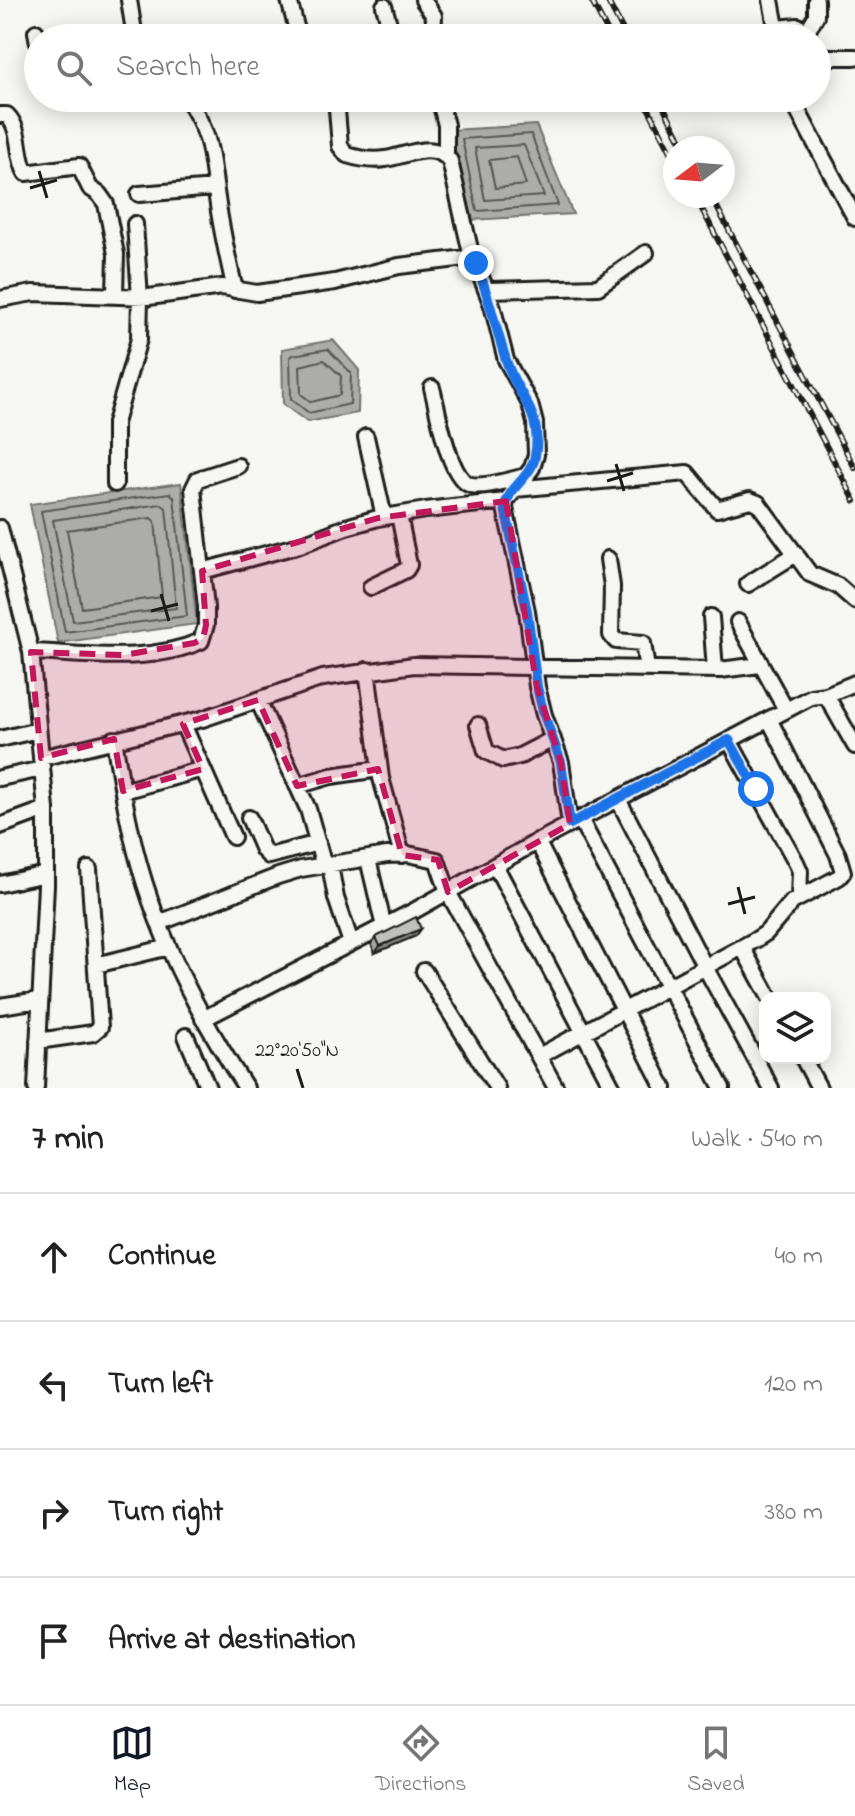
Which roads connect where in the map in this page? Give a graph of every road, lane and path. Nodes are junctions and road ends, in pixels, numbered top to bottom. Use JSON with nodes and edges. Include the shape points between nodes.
{"nodes":[{"id":1,"x":129,"y":0,"type":"edge"},
{"id":2,"x":289,"y":0,"type":"edge"},
{"id":3,"x":423,"y":0,"type":"edge"},
{"id":4,"x":771,"y":0,"type":"edge"},
{"id":5,"x":816,"y":0,"type":"edge"},
{"id":6,"x":384,"y":6,"type":"dead end"},
{"id":7,"x":133,"y":24,"type":"edge"},
{"id":8,"x":295,"y":24,"type":"edge"},
{"id":9,"x":389,"y":24,"type":"edge"},
{"id":10,"x":435,"y":24,"type":"edge"},
{"id":11,"x":776,"y":24,"type":"edge"},
{"id":12,"x":813,"y":24,"type":"edge"},
{"id":13,"x":831,"y":57,"type":"edge"},
{"id":14,"x":855,"y":57,"type":"edge"},
{"id":15,"x":196,"y":112,"type":"edge"},
{"id":16,"x":337,"y":112,"type":"edge"},
{"id":17,"x":443,"y":112,"type":"edge"},
{"id":18,"x":798,"y":112,"type":"edge"},
{"id":19,"x":0,"y":115,"type":"edge"},
{"id":20,"x":446,"y":155,"type":"junction"},
{"id":21,"x":215,"y":188,"type":"junction"},
{"id":22,"x":139,"y":194,"type":"dead end"},
{"id":23,"x":855,"y":218,"type":"edge"},
{"id":24,"x":135,"y":224,"type":"dead end"},
{"id":25,"x":646,"y":253,"type":"dead end"},
{"id":26,"x":474,"y":257,"type":"junction"},
{"id":27,"x":235,"y":290,"type":"junction"},
{"id":28,"x":487,"y":290,"type":"junction"},
{"id":29,"x":115,"y":295,"type":"junction"},
{"id":30,"x":140,"y":298,"type":"junction"},
{"id":31,"x":0,"y":299,"type":"edge"},
{"id":32,"x":432,"y":388,"type":"dead end"},
{"id":33,"x":366,"y":437,"type":"dead end"},
{"id":34,"x":238,"y":466,"type":"dead end"},
{"id":35,"x":527,"y":476,"type":"junction"},
{"id":36,"x":115,"y":484,"type":"dead end"},
{"id":37,"x":510,"y":495,"type":"junction"},
{"id":38,"x":399,"y":515,"type":"junction"},
{"id":39,"x":384,"y":517,"type":"junction"},
{"id":40,"x":0,"y":528,"type":"edge"},
{"id":41,"x":796,"y":554,"type":"junction"},
{"id":42,"x":608,"y":559,"type":"dead end"},
{"id":43,"x":202,"y":571,"type":"junction"},
{"id":44,"x":748,"y":584,"type":"dead end"},
{"id":45,"x":371,"y":587,"type":"dead end"},
{"id":46,"x":855,"y":601,"type":"edge"},
{"id":47,"x":711,"y":617,"type":"dead end"},
{"id":48,"x":738,"y":622,"type":"dead end"},
{"id":49,"x":31,"y":652,"type":"junction"},
{"id":50,"x":534,"y":665,"type":"junction"},
{"id":51,"x":760,"y":665,"type":"junction"},
{"id":52,"x":647,"y":669,"type":"junction"},
{"id":53,"x":367,"y":670,"type":"junction"},
{"id":54,"x":715,"y":670,"type":"junction"},
{"id":55,"x":855,"y":683,"type":"edge"},
{"id":56,"x":826,"y":695,"type":"junction"},
{"id":57,"x":258,"y":700,"type":"junction"},
{"id":58,"x":786,"y":710,"type":"junction"},
{"id":59,"x":769,"y":719,"type":"junction"},
{"id":60,"x":183,"y":724,"type":"junction"},
{"id":61,"x":478,"y":725,"type":"dead end"},
{"id":62,"x":38,"y":730,"type":"junction"},
{"id":63,"x":0,"y":739,"type":"edge"},
{"id":64,"x":114,"y":739,"type":"junction"},
{"id":65,"x":553,"y":739,"type":"junction"},
{"id":66,"x":729,"y":740,"type":"junction"},
{"id":67,"x":855,"y":746,"type":"edge"},
{"id":68,"x":42,"y":764,"type":"junction"},
{"id":69,"x":203,"y":769,"type":"junction"},
{"id":70,"x":379,"y":769,"type":"junction"},
{"id":71,"x":0,"y":778,"type":"edge"},
{"id":72,"x":297,"y":786,"type":"junction"},
{"id":73,"x":123,"y":791,"type":"junction"},
{"id":74,"x":618,"y":799,"type":"junction"},
{"id":75,"x":46,"y":809,"type":"junction"},
{"id":76,"x":249,"y":818,"type":"dead end"},
{"id":77,"x":575,"y":821,"type":"junction"},
{"id":78,"x":0,"y":826,"type":"edge"},
{"id":79,"x":233,"y":837,"type":"dead end"},
{"id":80,"x":537,"y":841,"type":"junction"},
{"id":81,"x":318,"y":843,"type":"junction"},
{"id":82,"x":402,"y":855,"type":"junction"},
{"id":83,"x":368,"y":859,"type":"junction"},
{"id":84,"x":327,"y":865,"type":"junction"},
{"id":85,"x":495,"y":865,"type":"junction"},
{"id":86,"x":89,"y":869,"type":"dead end"},
{"id":87,"x":46,"y":874,"type":"junction"},
{"id":88,"x":0,"y":884,"type":"edge"},
{"id":89,"x":448,"y":892,"type":"junction"},
{"id":90,"x":799,"y":898,"type":"junction"},
{"id":91,"x":159,"y":923,"type":"junction"},
{"id":92,"x":384,"y":927,"type":"junction"},
{"id":93,"x":351,"y":943,"type":"junction"},
{"id":94,"x":169,"y":947,"type":"junction"},
{"id":95,"x":742,"y":947,"type":"junction"},
{"id":96,"x":96,"y":965,"type":"junction"},
{"id":97,"x":705,"y":967,"type":"junction"},
{"id":98,"x":424,"y":971,"type":"dead end"},
{"id":99,"x":668,"y":987,"type":"junction"},
{"id":100,"x":767,"y":992,"type":"edge"},
{"id":101,"x":39,"y":1000,"type":"junction"},
{"id":102,"x":0,"y":1006,"type":"edge"},
{"id":103,"x":623,"y":1011,"type":"junction"},
{"id":104,"x":203,"y":1019,"type":"junction"},
{"id":105,"x":583,"y":1033,"type":"junction"},
{"id":106,"x":186,"y":1036,"type":"dead end"},
{"id":107,"x":38,"y":1041,"type":"junction"},
{"id":108,"x":539,"y":1056,"type":"junction"},
{"id":109,"x":806,"y":1064,"type":"edge"},
{"id":110,"x":36,"y":1088,"type":"edge"},
{"id":111,"x":208,"y":1088,"type":"edge"},
{"id":112,"x":246,"y":1088,"type":"edge"},
{"id":113,"x":497,"y":1088,"type":"edge"},
{"id":114,"x":556,"y":1088,"type":"edge"},
{"id":115,"x":613,"y":1088,"type":"edge"},
{"id":116,"x":664,"y":1088,"type":"edge"},
{"id":117,"x":722,"y":1088,"type":"edge"},
{"id":118,"x":771,"y":1088,"type":"edge"},
{"id":119,"x":819,"y":1088,"type":"edge"}],
"edges":[{"from":1,"to":7,"type":"street"},
{"from":2,"to":8,"type":"street"},
{"from":3,"to":10,"type":"street"},
{"from":4,"to":11,"type":"street"},
{"from":5,"to":12,"type":"street"},
{"from":6,"to":9,"type":"street"},
{"from":13,"to":14,"type":"street"},
{"from":15,"to":21,"type":"street","via":[[209,140]]},
{"from":16,"to":20,"type":"street","via":[[340,146],[347,155],[374,160],[428,150]]},
{"from":17,"to":20,"type":"street"},
{"from":18,"to":23,"type":"street"},
{"from":19,"to":29,"type":"street","via":[[13,122],[26,173],[79,166],[90,188],[104,199],[116,254]]},
{"from":20,"to":26,"type":"street"},
{"from":21,"to":22,"type":"street"},
{"from":21,"to":27,"type":"street"},
{"from":24,"to":30,"type":"street"},
{"from":25,"to":28,"type":"street","via":[[598,287]]},
{"from":26,"to":27,"type":"street","via":[[399,266],[281,291]]},
{"from":26,"to":28,"type":"street"},
{"from":27,"to":30,"type":"street","via":[[222,287]]},
{"from":28,"to":35,"type":"street","via":[[509,369],[533,412],[536,455]]},
{"from":29,"to":30,"type":"street"},
{"from":29,"to":31,"type":"street","via":[[33,293]]},
{"from":30,"to":36,"type":"street","via":[[139,339],[115,423]]},
{"from":32,"to":35,"type":"street","via":[[459,477],[472,485]]},
{"from":33,"to":39,"type":"street"},
{"from":34,"to":43,"type":"street","via":[[194,483]]},
{"from":35,"to":37,"type":"street"},
{"from":37,"to":38,"type":"street"},
{"from":37,"to":41,"type":"street","via":[[687,473],[717,509],[750,500],[758,503]]},
{"from":37,"to":50,"type":"street","via":[[506,516]]},
{"from":38,"to":39,"type":"street"},
{"from":38,"to":45,"type":"street","via":[[409,565]]},
{"from":39,"to":43,"type":"street"},
{"from":40,"to":49,"type":"street"},
{"from":41,"to":44,"type":"street"},
{"from":41,"to":46,"type":"street","via":[[810,574],[838,586]]},
{"from":42,"to":52,"type":"street","via":[[611,635],[616,641],[643,643]]},
{"from":43,"to":49,"type":"street","via":[[206,625],[201,641],[155,653]]},
{"from":47,"to":54,"type":"street"},
{"from":48,"to":51,"type":"street"},
{"from":49,"to":62,"type":"street"},
{"from":50,"to":52,"type":"street"},
{"from":50,"to":53,"type":"street"},
{"from":50,"to":65,"type":"street"},
{"from":51,"to":54,"type":"street"},
{"from":51,"to":58,"type":"street"},
{"from":52,"to":54,"type":"street"},
{"from":53,"to":57,"type":"street"},
{"from":53,"to":70,"type":"street"},
{"from":55,"to":56,"type":"street"},
{"from":56,"to":58,"type":"street"},
{"from":56,"to":67,"type":"street"},
{"from":57,"to":60,"type":"street"},
{"from":57,"to":72,"type":"street"},
{"from":58,"to":59,"type":"street"},
{"from":59,"to":66,"type":"street"},
{"from":59,"to":90,"type":"street","via":[[843,866],[839,877]]},
{"from":60,"to":64,"type":"street"},
{"from":60,"to":69,"type":"street"},
{"from":61,"to":65,"type":"street","via":[[486,751],[503,760]]},
{"from":62,"to":63,"type":"street"},
{"from":62,"to":68,"type":"street"},
{"from":64,"to":68,"type":"street"},
{"from":64,"to":73,"type":"street"},
{"from":65,"to":77,"type":"street"},
{"from":66,"to":74,"type":"street"},
{"from":66,"to":90,"type":"street","via":[[800,871]]},
{"from":68,"to":71,"type":"street"},
{"from":68,"to":75,"type":"street"},
{"from":69,"to":73,"type":"street"},
{"from":69,"to":79,"type":"street"},
{"from":70,"to":72,"type":"street"},
{"from":70,"to":82,"type":"street"},
{"from":72,"to":81,"type":"street"},
{"from":73,"to":91,"type":"street"},
{"from":74,"to":77,"type":"street"},
{"from":74,"to":97,"type":"street"},
{"from":75,"to":78,"type":"street"},
{"from":75,"to":87,"type":"street"},
{"from":76,"to":81,"type":"street","via":[[269,856]]},
{"from":77,"to":80,"type":"street"},
{"from":77,"to":99,"type":"street"},
{"from":80,"to":85,"type":"street"},
{"from":80,"to":103,"type":"street"},
{"from":81,"to":84,"type":"street"},
{"from":82,"to":83,"type":"street"},
{"from":82,"to":89,"type":"street","via":[[437,860]]},
{"from":83,"to":84,"type":"street"},
{"from":83,"to":92,"type":"street"},
{"from":84,"to":91,"type":"street","via":[[270,879]]},
{"from":84,"to":93,"type":"street"},
{"from":85,"to":89,"type":"street"},
{"from":85,"to":105,"type":"street"},
{"from":86,"to":96,"type":"street"},
{"from":87,"to":88,"type":"street"},
{"from":87,"to":101,"type":"street"},
{"from":89,"to":92,"type":"street"},
{"from":89,"to":108,"type":"street"},
{"from":90,"to":95,"type":"street","via":[[766,933]]},
{"from":91,"to":94,"type":"street"},
{"from":92,"to":93,"type":"street"},
{"from":93,"to":104,"type":"street"},
{"from":94,"to":96,"type":"street"},
{"from":94,"to":104,"type":"street"},
{"from":95,"to":97,"type":"street"},
{"from":95,"to":100,"type":"street"},
{"from":96,"to":107,"type":"street","via":[[98,1031]]},
{"from":97,"to":99,"type":"street"},
{"from":97,"to":118,"type":"street"},
{"from":98,"to":113,"type":"street"},
{"from":99,"to":103,"type":"street"},
{"from":99,"to":117,"type":"street"},
{"from":101,"to":102,"type":"street"},
{"from":101,"to":107,"type":"street"},
{"from":103,"to":105,"type":"street"},
{"from":103,"to":116,"type":"street"},
{"from":104,"to":112,"type":"street"},
{"from":105,"to":108,"type":"street"},
{"from":105,"to":115,"type":"street"},
{"from":106,"to":111,"type":"street"},
{"from":107,"to":110,"type":"street"},
{"from":108,"to":114,"type":"street"},
{"from":109,"to":119,"type":"street"}]}
